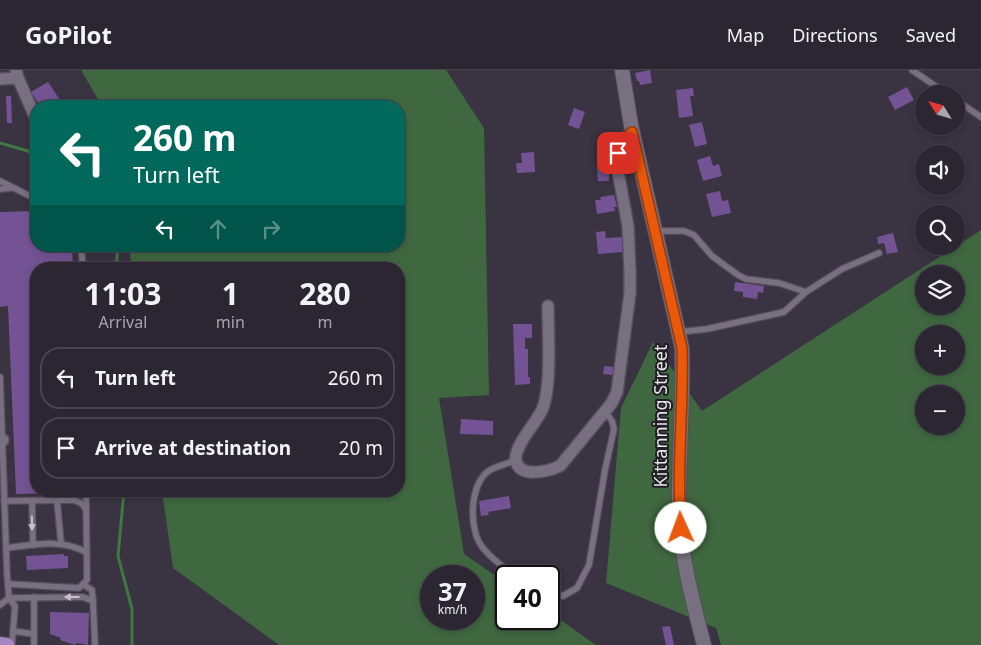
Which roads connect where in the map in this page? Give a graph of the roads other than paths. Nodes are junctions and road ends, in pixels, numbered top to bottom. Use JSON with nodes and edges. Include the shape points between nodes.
{"nodes":[{"id":1,"x":622,"y":70,"type":"edge"},
{"id":2,"x":912,"y":70,"type":"edge"},
{"id":3,"x":17,"y":74,"type":"edge"},
{"id":4,"x":0,"y":79,"type":"edge"},
{"id":5,"x":934,"y":85,"type":"edge"},
{"id":6,"x":30,"y":105,"type":"edge"},
{"id":7,"x":965,"y":106,"type":"edge"},
{"id":8,"x":981,"y":117,"type":"edge"},
{"id":9,"x":632,"y":132,"type":"junction"},
{"id":10,"x":0,"y":181,"type":"edge"},
{"id":11,"x":14,"y":188,"type":"junction"},
{"id":12,"x":0,"y":189,"type":"edge"},
{"id":13,"x":30,"y":196,"type":"edge"},
{"id":14,"x":656,"y":231,"type":"junction"},
{"id":15,"x":879,"y":253,"type":"dead end"},
{"id":16,"x":806,"y":292,"type":"junction"},
{"id":17,"x":548,"y":306,"type":"dead end"},
{"id":18,"x":679,"y":332,"type":"junction"},
{"id":19,"x":0,"y":377,"type":"edge"},
{"id":20,"x":605,"y":411,"type":"junction"},
{"id":21,"x":1,"y":440,"type":"edge"},
{"id":22,"x":516,"y":460,"type":"junction"},
{"id":23,"x":86,"y":497,"type":"edge"},
{"id":24,"x":57,"y":500,"type":"junction"},
{"id":25,"x":32,"y":501,"type":"junction"},
{"id":26,"x":4,"y":502,"type":"junction"},
{"id":27,"x":86,"y":509,"type":"junction"},
{"id":28,"x":61,"y":543,"type":"junction"},
{"id":29,"x":33,"y":545,"type":"junction"},
{"id":30,"x":6,"y":548,"type":"junction"},
{"id":31,"x":86,"y":552,"type":"junction"},
{"id":32,"x":500,"y":565,"type":"edge"},
{"id":33,"x":3,"y":574,"type":"edge"},
{"id":34,"x":8,"y":584,"type":"junction"},
{"id":35,"x":84,"y":585,"type":"junction"},
{"id":36,"x":560,"y":595,"type":"edge"},
{"id":37,"x":9,"y":598,"type":"junction"},
{"id":38,"x":34,"y":598,"type":"junction"},
{"id":39,"x":94,"y":601,"type":"junction"},
{"id":40,"x":0,"y":605,"type":"edge"},
{"id":41,"x":13,"y":631,"type":"junction"},
{"id":42,"x":34,"y":634,"type":"junction"},
{"id":43,"x":0,"y":644,"type":"edge"},
{"id":44,"x":7,"y":645,"type":"edge"},
{"id":45,"x":12,"y":645,"type":"edge"},
{"id":46,"x":34,"y":645,"type":"edge"},
{"id":47,"x":95,"y":645,"type":"edge"},
{"id":48,"x":704,"y":645,"type":"edge"}],
"edges":[{"from":1,"to":9,"type":"street","name":"Kittanning Street"},
{"from":2,"to":5,"type":"lane"},
{"from":3,"to":4,"type":"street"},
{"from":3,"to":6,"type":"street"},
{"from":7,"to":8,"type":"lane"},
{"from":9,"to":14,"type":"street","name":"Kittanning Street"},
{"from":9,"to":20,"type":"street","via":[[618,153],[628,226],[630,293],[617,392]]},
{"from":10,"to":11,"type":"lane"},
{"from":11,"to":12,"type":"lane"},
{"from":11,"to":13,"type":"lane"},
{"from":14,"to":16,"type":"lane","via":[[684,231],[694,236],[712,256],[746,279],[779,283]]},
{"from":14,"to":18,"type":"street","name":"Kittanning Street"},
{"from":15,"to":16,"type":"lane","via":[[842,269]]},
{"from":16,"to":18,"type":"lane","via":[[784,312]]},
{"from":17,"to":22,"type":"street","via":[[546,398],[517,450]]},
{"from":18,"to":48,"type":"street","name":"Kittanning Street","via":[[683,384],[680,522],[683,555]]},
{"from":19,"to":21,"type":"lane"},
{"from":20,"to":22,"type":"street","via":[[560,466],[537,472],[519,467]]},
{"from":20,"to":36,"type":"lane","via":[[614,429],[589,565],[577,588]]},
{"from":21,"to":26,"type":"lane"},
{"from":22,"to":32,"type":"lane","via":[[489,471],[479,482],[473,505],[476,533],[482,547]]},
{"from":23,"to":27,"type":"lane"},
{"from":24,"to":25,"type":"lane"},
{"from":24,"to":27,"type":"lane","via":[[73,500]]},
{"from":24,"to":28,"type":"lane"},
{"from":25,"to":26,"type":"lane"},
{"from":25,"to":29,"type":"lane","one_way":true},
{"from":26,"to":30,"type":"lane"},
{"from":27,"to":31,"type":"lane"},
{"from":28,"to":29,"type":"lane"},
{"from":28,"to":31,"type":"lane"},
{"from":29,"to":30,"type":"lane"},
{"from":30,"to":33,"type":"lane"},
{"from":31,"to":35,"type":"lane","via":[[87,580]]},
{"from":33,"to":34,"type":"lane"},
{"from":34,"to":35,"type":"lane","via":[[78,588]]},
{"from":34,"to":37,"type":"lane"},
{"from":35,"to":39,"type":"lane","via":[[92,590]]},
{"from":37,"to":38,"type":"lane"},
{"from":37,"to":40,"type":"lane"},
{"from":37,"to":41,"type":"lane","via":[[16,606]]},
{"from":39,"to":38,"type":"lane","one_way":true,"via":[[84,597]]},
{"from":38,"to":42,"type":"lane"},
{"from":39,"to":47,"type":"lane"},
{"from":41,"to":42,"type":"lane"},
{"from":41,"to":45,"type":"lane"},
{"from":42,"to":46,"type":"lane"},
{"from":43,"to":44,"type":"highway"}]}
